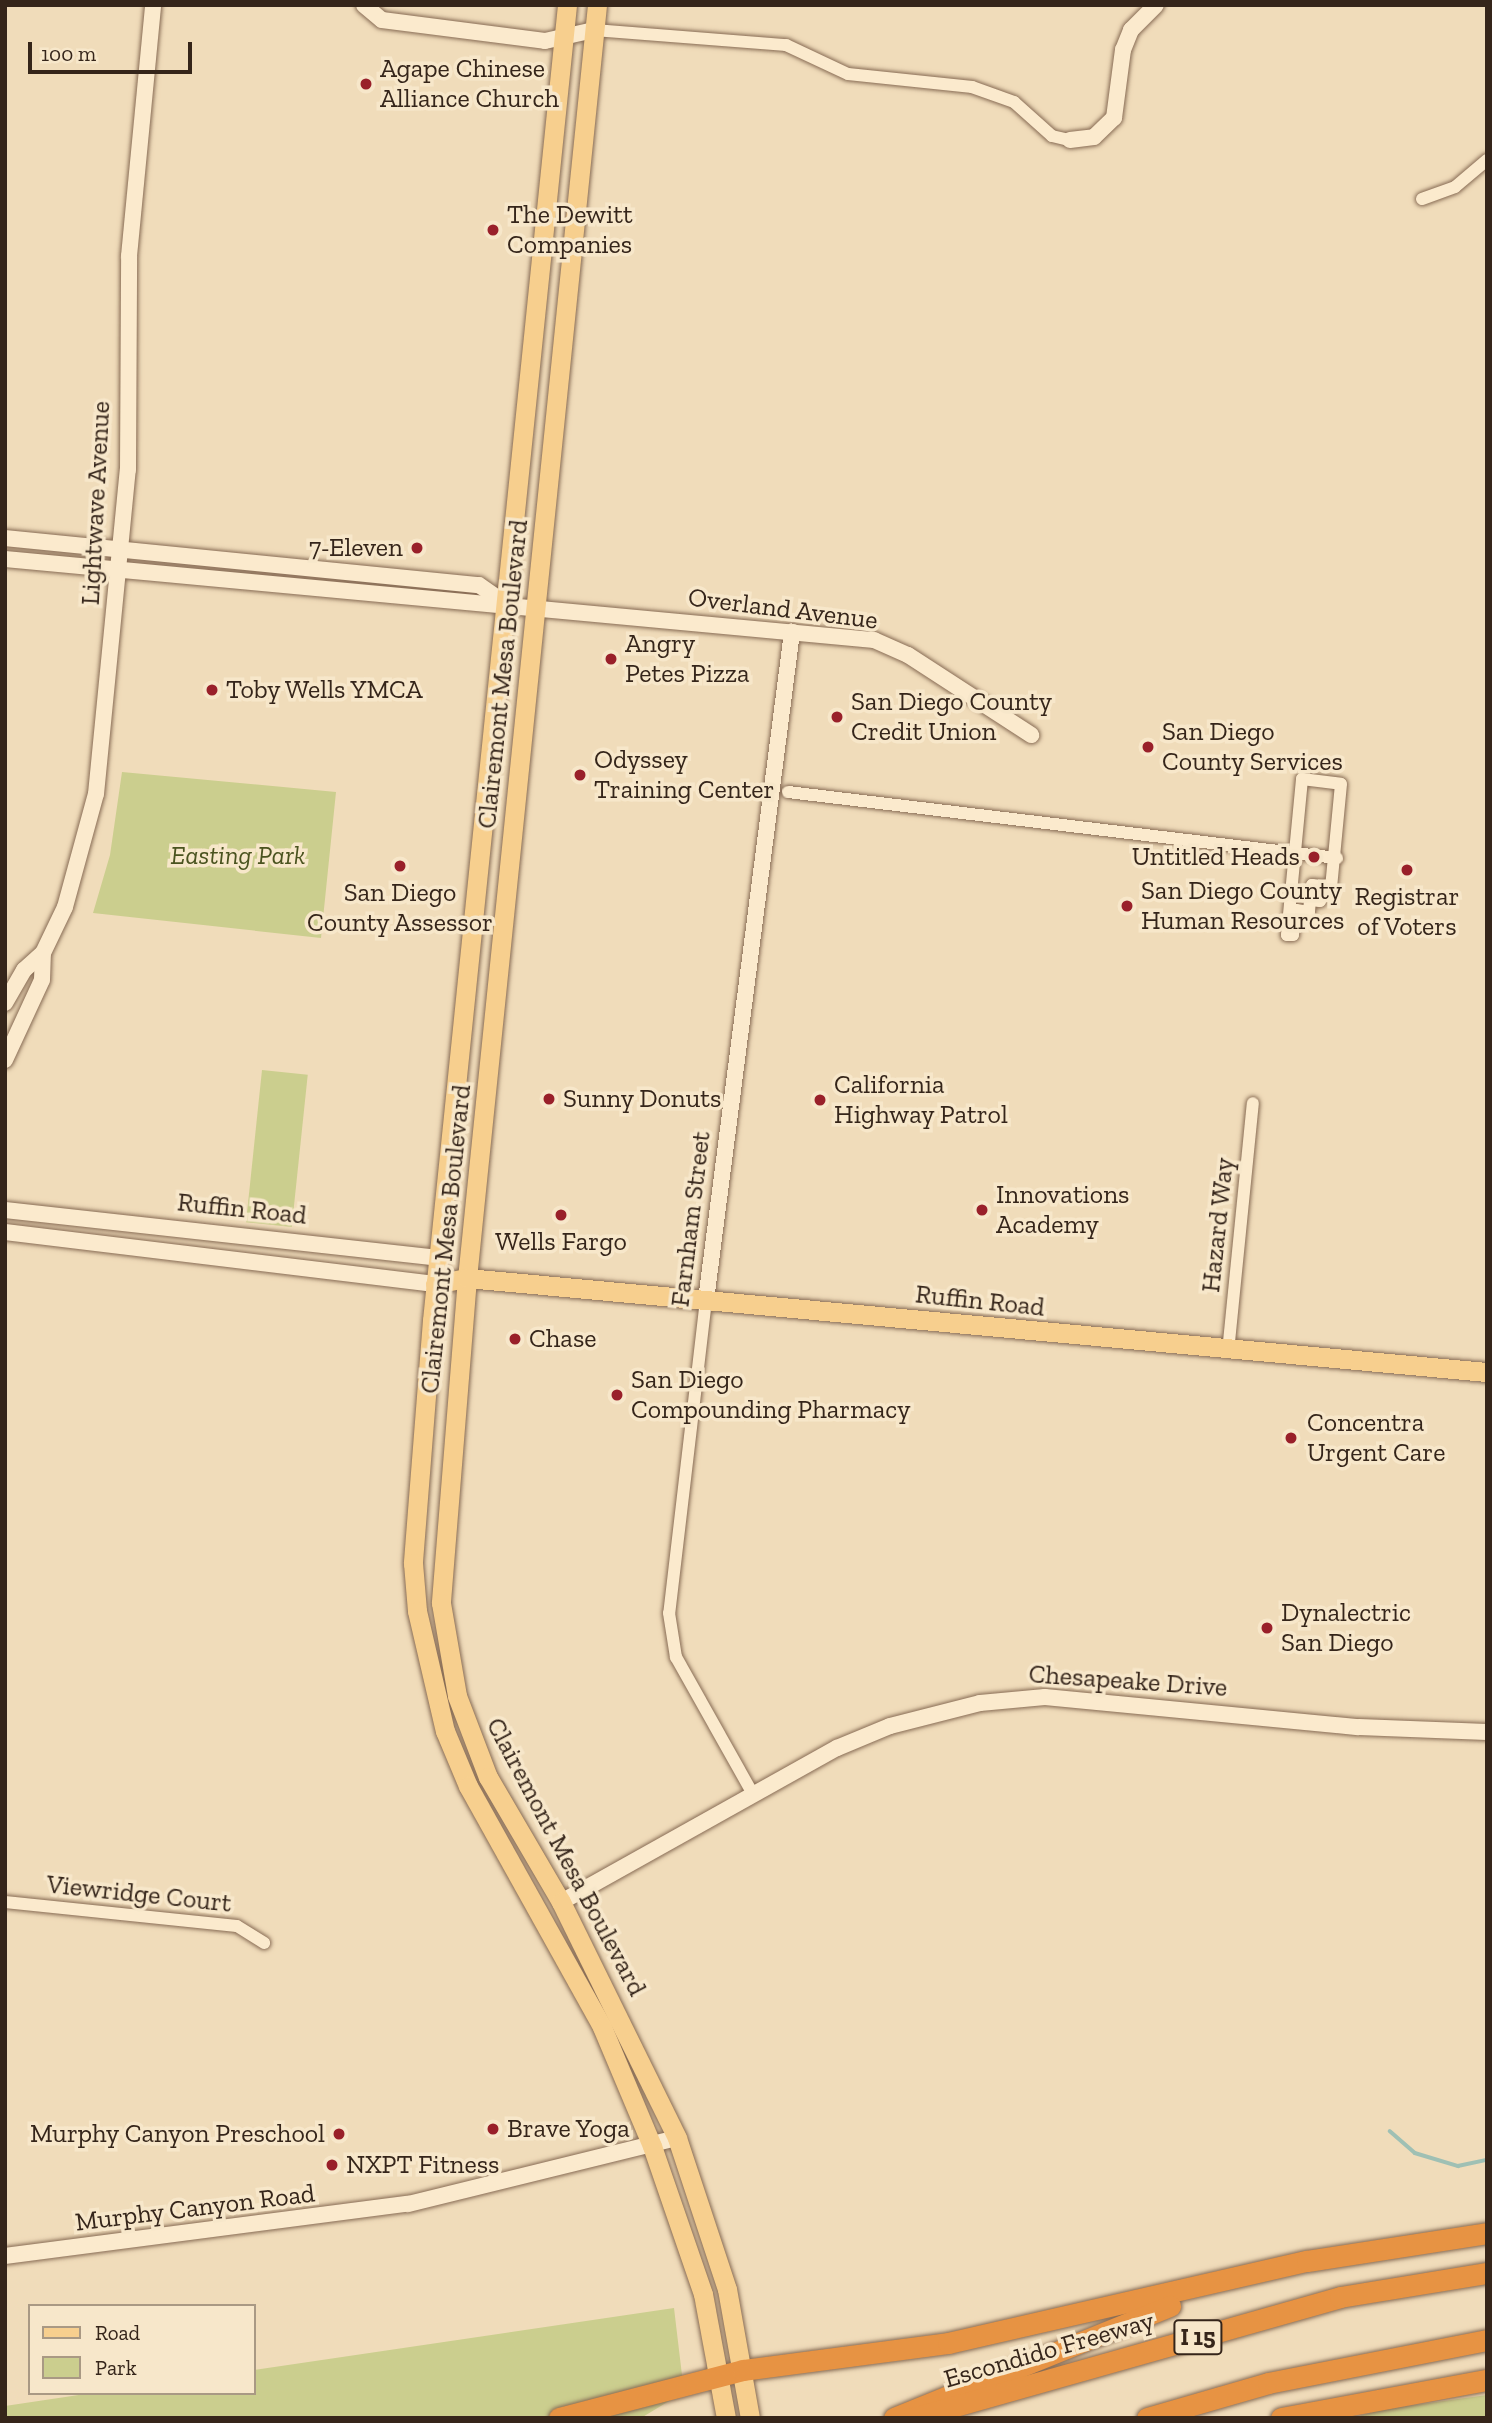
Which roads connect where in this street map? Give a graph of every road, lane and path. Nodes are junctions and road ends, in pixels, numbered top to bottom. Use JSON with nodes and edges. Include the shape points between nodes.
{"nodes":[{"id":1,"x":153,"y":5,"type":"edge"},
{"id":2,"x":364,"y":5,"type":"edge"},
{"id":3,"x":567,"y":5,"type":"edge"},
{"id":4,"x":597,"y":5,"type":"edge"},
{"id":5,"x":1156,"y":5,"type":"edge"},
{"id":6,"x":594,"y":30,"type":"junction"},
{"id":7,"x":563,"y":38,"type":"junction"},
{"id":8,"x":1070,"y":140,"type":"joint"},
{"id":9,"x":1487,"y":160,"type":"edge"},
{"id":10,"x":1422,"y":199,"type":"dead end"},
{"id":11,"x":5,"y":538,"type":"edge"},
{"id":12,"x":120,"y":550,"type":"junction"},
{"id":13,"x":5,"y":559,"type":"edge"},
{"id":14,"x":118,"y":571,"type":"junction"},
{"id":15,"x":505,"y":603,"type":"junction"},
{"id":16,"x":535,"y":607,"type":"junction"},
{"id":17,"x":792,"y":632,"type":"junction"},
{"id":18,"x":1031,"y":736,"type":"dead end"},
{"id":19,"x":788,"y":792,"type":"dead end"},
{"id":20,"x":1297,"y":854,"type":"junction"},
{"id":21,"x":1333,"y":858,"type":"junction"},
{"id":22,"x":43,"y":953,"type":"junction"},
{"id":23,"x":5,"y":1003,"type":"edge"},
{"id":24,"x":5,"y":1060,"type":"edge"},
{"id":25,"x":1253,"y":1103,"type":"dead end"},
{"id":26,"x":5,"y":1210,"type":"edge"},
{"id":27,"x":5,"y":1232,"type":"edge"},
{"id":28,"x":438,"y":1258,"type":"junction"},
{"id":29,"x":467,"y":1278,"type":"junction"},
{"id":30,"x":435,"y":1284,"type":"junction"},
{"id":31,"x":706,"y":1300,"type":"junction"},
{"id":32,"x":1228,"y":1352,"type":"junction"},
{"id":33,"x":1487,"y":1372,"type":"edge"},
{"id":34,"x":1487,"y":1732,"type":"edge"},
{"id":35,"x":753,"y":1794,"type":"junction"},
{"id":36,"x":5,"y":1902,"type":"edge"},
{"id":37,"x":561,"y":1902,"type":"junction"},
{"id":38,"x":264,"y":1943,"type":"dead end"},
{"id":39,"x":677,"y":2138,"type":"junction"},
{"id":40,"x":652,"y":2146,"type":"junction"},
{"id":41,"x":1487,"y":2233,"type":"edge"},
{"id":42,"x":1354,"y":2253,"type":"junction"},
{"id":43,"x":5,"y":2256,"type":"edge"},
{"id":44,"x":1487,"y":2273,"type":"edge"},
{"id":45,"x":1487,"y":2340,"type":"edge"},
{"id":46,"x":743,"y":2370,"type":"junction"},
{"id":47,"x":720,"y":2376,"type":"junction"},
{"id":48,"x":1487,"y":2379,"type":"edge"},
{"id":49,"x":559,"y":2418,"type":"edge"},
{"id":50,"x":726,"y":2418,"type":"edge"},
{"id":51,"x":750,"y":2418,"type":"edge"},
{"id":52,"x":894,"y":2418,"type":"edge"},
{"id":53,"x":913,"y":2418,"type":"edge"},
{"id":54,"x":1147,"y":2418,"type":"edge"},
{"id":55,"x":1281,"y":2418,"type":"edge"}],
"edges":[{"from":1,"to":12,"type":"street","name":"Lightwave Avenue","via":[[129,256],[128,470]]},
{"from":2,"to":7,"type":"street","via":[[382,20]]},
{"from":3,"to":7,"type":"main road","name":"Clairemont Mesa Boulevard"},
{"from":4,"to":6,"type":"main road","name":"Clairemont Mesa Boulevard"},
{"from":5,"to":8,"type":"street","via":[[1131,30],[1123,50],[1114,118],[1094,137]]},
{"from":6,"to":7,"type":"street"},
{"from":6,"to":8,"type":"street","via":[[786,45],[848,74],[981,89],[1014,102],[1052,136]]},
{"from":6,"to":16,"type":"main road","name":"Clairemont Mesa Boulevard"},
{"from":7,"to":15,"type":"main road","name":"Clairemont Mesa Boulevard"},
{"from":9,"to":10,"type":"street","via":[[1455,187]]},
{"from":11,"to":12,"type":"street","name":"Overland Avenue"},
{"from":12,"to":14,"type":"street","name":"Lightwave Avenue"},
{"from":12,"to":15,"type":"street","name":"Overland Avenue","via":[[479,585]]},
{"from":13,"to":14,"type":"street","name":"Overland Avenue"},
{"from":14,"to":15,"type":"street","name":"Overland Avenue","via":[[477,607]]},
{"from":14,"to":22,"type":"street","name":"Lightwave Avenue","via":[[87,842]]},
{"from":15,"to":16,"type":"street","name":"Overland Avenue"},
{"from":15,"to":28,"type":"main road","name":"Clairemont Mesa Boulevard"},
{"from":16,"to":17,"type":"street","name":"Overland Avenue"},
{"from":16,"to":29,"type":"main road","name":"Clairemont Mesa Boulevard"},
{"from":17,"to":18,"type":"street","name":"Overland Avenue","via":[[890,646]]},
{"from":17,"to":31,"type":"street","name":"Farnham Street"},
{"from":19,"to":20,"type":"street"},
{"from":20,"to":21,"type":"street"},
{"from":20,"to":21,"type":"street","via":[[1302,779],[1341,784]]},
{"from":20,"to":21,"type":"street","via":[[1287,934],[1293,935],[1296,910],[1308,912],[1310,900],[1320,901],[1321,891],[1312,885],[1331,887]]},
{"from":22,"to":23,"type":"street","name":"Lightwave Avenue"},
{"from":22,"to":24,"type":"street","name":"Lightwave Avenue","via":[[42,980]]},
{"from":25,"to":32,"type":"street","name":"Hazard Way"},
{"from":26,"to":28,"type":"street","name":"Ruffin Road"},
{"from":27,"to":30,"type":"street","name":"Ruffin Road"},
{"from":28,"to":29,"type":"main road","name":"Ruffin Road"},
{"from":28,"to":30,"type":"main road","name":"Clairemont Mesa Boulevard"},
{"from":29,"to":30,"type":"main road","name":"Ruffin Road"},
{"from":29,"to":31,"type":"main road","name":"Ruffin Road"},
{"from":29,"to":37,"type":"main road","name":"Clairemont Mesa Boulevard","via":[[442,1564],[445,1636],[457,1696],[488,1777]]},
{"from":30,"to":40,"type":"main road","name":"Clairemont Mesa Boulevard","via":[[413,1563],[434,1699],[468,1786],[602,2027]]},
{"from":31,"to":32,"type":"main road","name":"Ruffin Road"},
{"from":31,"to":35,"type":"street","name":"Farnham Street","via":[[669,1613],[677,1657]]},
{"from":32,"to":33,"type":"main road","name":"Ruffin Road"},
{"from":34,"to":35,"type":"street","name":"Chesapeake Drive","via":[[1012,1698],[890,1726]]},
{"from":35,"to":37,"type":"street","name":"Chesapeake Drive"},
{"from":36,"to":38,"type":"street","name":"Viewridge Court","via":[[237,1926]]},
{"from":37,"to":39,"type":"main road","name":"Clairemont Mesa Boulevard"},
{"from":39,"to":40,"type":"street","name":"Murphy Canyon Road"},
{"from":39,"to":46,"type":"main road","name":"Clairemont Mesa Boulevard","via":[[727,2289]]},
{"from":40,"to":43,"type":"street","name":"Murphy Canyon Road","via":[[408,2204]]},
{"from":40,"to":47,"type":"main road","name":"Clairemont Mesa Boulevard","via":[[703,2294]]},
{"from":41,"to":42,"type":"highway"},
{"from":42,"to":46,"type":"highway","via":[[948,2343]]},
{"from":42,"to":52,"type":"highway","via":[[1131,2318]]},
{"from":44,"to":53,"type":"highway","name":"Escondido Freeway","number":"I 15","via":[[1340,2297]]},
{"from":45,"to":54,"type":"highway","number":"I 15","via":[[1268,2383]]},
{"from":46,"to":47,"type":"highway"},
{"from":46,"to":51,"type":"main road","name":"Clairemont Mesa Boulevard"},
{"from":47,"to":49,"type":"highway"},
{"from":47,"to":50,"type":"main road","name":"Clairemont Mesa Boulevard"},
{"from":48,"to":55,"type":"highway"}]}
